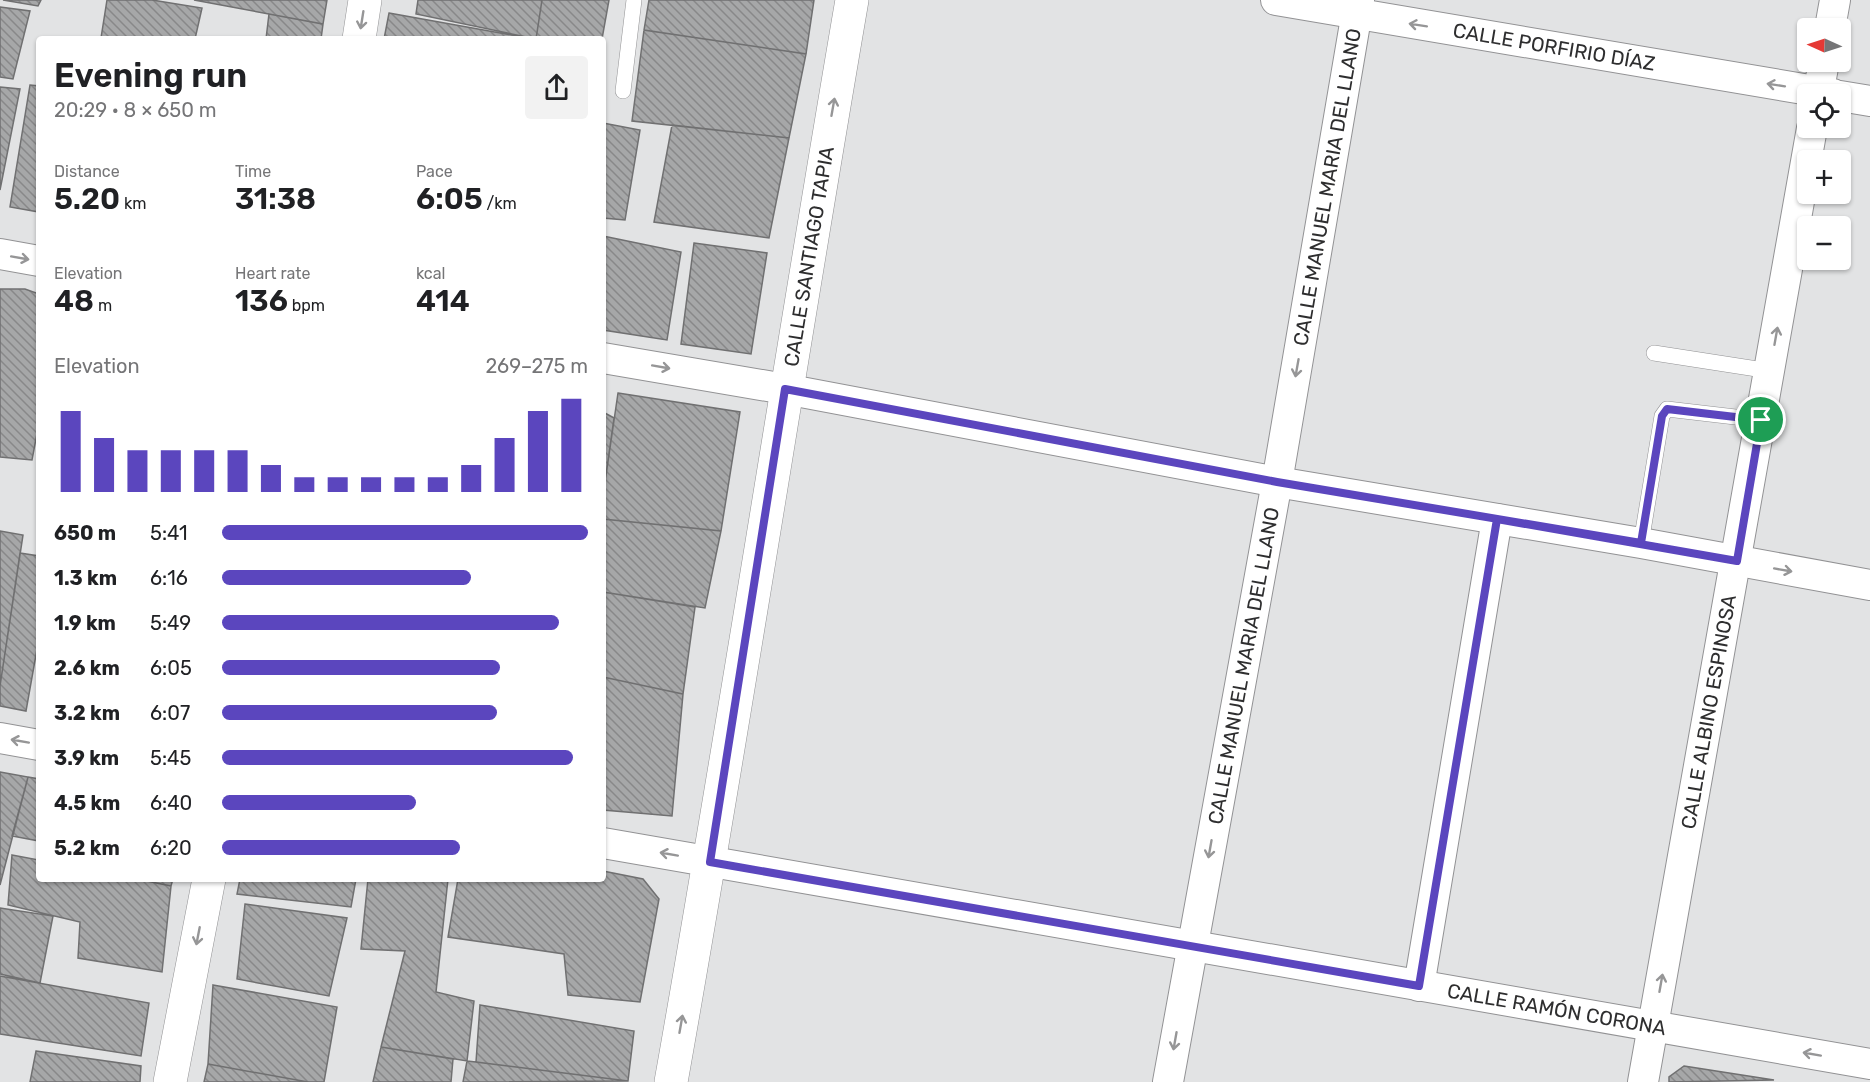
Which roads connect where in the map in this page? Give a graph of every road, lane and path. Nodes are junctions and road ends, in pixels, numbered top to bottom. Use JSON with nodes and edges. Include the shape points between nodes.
{"nodes":[{"id":1,"x":365,"y":0,"type":"edge"},
{"id":2,"x":634,"y":0,"type":"edge"},
{"id":3,"x":852,"y":0,"type":"edge"},
{"id":4,"x":1276,"y":0,"type":"edge"},
{"id":5,"x":1835,"y":0,"type":"edge"},
{"id":6,"x":1358,"y":8,"type":"edge"},
{"id":7,"x":1832,"y":18,"type":"edge"},
{"id":8,"x":359,"y":36,"type":"edge"},
{"id":9,"x":1797,"y":88,"type":"edge"},
{"id":10,"x":623,"y":92,"type":"dead end"},
{"id":11,"x":1851,"y":97,"type":"edge"},
{"id":12,"x":1870,"y":100,"type":"edge"},
{"id":13,"x":1810,"y":138,"type":"edge"},
{"id":14,"x":0,"y":254,"type":"edge"},
{"id":15,"x":36,"y":260,"type":"edge"},
{"id":16,"x":1654,"y":353,"type":"dead end"},
{"id":17,"x":606,"y":358,"type":"edge"},
{"id":18,"x":1770,"y":371,"type":"junction"},
{"id":19,"x":785,"y":389,"type":"junction"},
{"id":20,"x":1761,"y":420,"type":"junction"},
{"id":21,"x":1277,"y":482,"type":"junction"},
{"id":22,"x":1497,"y":519,"type":"junction"},
{"id":23,"x":1641,"y":543,"type":"junction"},
{"id":24,"x":1737,"y":561,"type":"junction"},
{"id":25,"x":1870,"y":585,"type":"edge"},
{"id":26,"x":0,"y":738,"type":"edge"},
{"id":27,"x":36,"y":744,"type":"edge"},
{"id":28,"x":606,"y":844,"type":"edge"},
{"id":29,"x":710,"y":862,"type":"junction"},
{"id":30,"x":208,"y":882,"type":"edge"},
{"id":31,"x":1192,"y":946,"type":"junction"},
{"id":32,"x":1419,"y":986,"type":"junction"},
{"id":33,"x":1653,"y":1026,"type":"junction"},
{"id":34,"x":1870,"y":1064,"type":"edge"},
{"id":35,"x":170,"y":1082,"type":"edge"},
{"id":36,"x":671,"y":1082,"type":"edge"},
{"id":37,"x":1168,"y":1082,"type":"edge"},
{"id":38,"x":1643,"y":1082,"type":"edge"}],
"edges":[{"from":1,"to":8,"type":"street","one_way":true},
{"from":2,"to":10,"type":"lane"},
{"from":19,"to":3,"type":"street","name":"CALLE SANTIAGO TAPIA","one_way":true},
{"from":4,"to":6,"type":"street","name":"CALLE PORFIRIO DÍAZ"},
{"from":5,"to":7,"type":"street"},
{"from":9,"to":6,"type":"street","name":"CALLE PORFIRIO DÍAZ","one_way":true},
{"from":6,"to":21,"type":"street","name":"CALLE MANUEL MARIA DEL LLANO","one_way":true},
{"from":11,"to":12,"type":"street","name":"CALLE PORFIRIO DÍAZ"},
{"from":18,"to":13,"type":"street","name":"CALLE ALBINO ESPINOSA","one_way":true},
{"from":14,"to":15,"type":"street","one_way":true},
{"from":16,"to":18,"type":"lane"},
{"from":17,"to":19,"type":"street","one_way":true},
{"from":18,"to":20,"type":"street","name":"CALLE ALBINO ESPINOSA"},
{"from":19,"to":21,"type":"street"},
{"from":19,"to":29,"type":"street","name":"CALLE SANTIAGO TAPIA"},
{"from":20,"to":23,"type":"lane","via":[[1667,409],[1662,416]]},
{"from":20,"to":24,"type":"street","name":"CALLE ALBINO ESPINOSA"},
{"from":21,"to":22,"type":"street"},
{"from":21,"to":31,"type":"street","name":"CALLE MANUEL MARIA DEL LLANO","one_way":true},
{"from":22,"to":23,"type":"street"},
{"from":22,"to":32,"type":"street"},
{"from":23,"to":24,"type":"street"},
{"from":24,"to":25,"type":"street","one_way":true},
{"from":33,"to":24,"type":"street","name":"CALLE ALBINO ESPINOSA","one_way":true},
{"from":27,"to":26,"type":"street","one_way":true},
{"from":29,"to":28,"type":"street","name":"CALLE RAMÓN CORONA","one_way":true},
{"from":29,"to":31,"type":"street","name":"CALLE RAMÓN CORONA"},
{"from":36,"to":29,"type":"street","name":"CALLE SANTIAGO TAPIA","one_way":true},
{"from":30,"to":35,"type":"street","one_way":true},
{"from":31,"to":32,"type":"street","name":"CALLE RAMÓN CORONA"},
{"from":31,"to":37,"type":"street","name":"CALLE MANUEL MARIA DEL LLANO","one_way":true},
{"from":32,"to":33,"type":"street","name":"CALLE RAMÓN CORONA"},
{"from":34,"to":33,"type":"street","name":"CALLE RAMÓN CORONA","one_way":true},
{"from":33,"to":38,"type":"street","name":"CALLE ALBINO ESPINOSA"}]}
